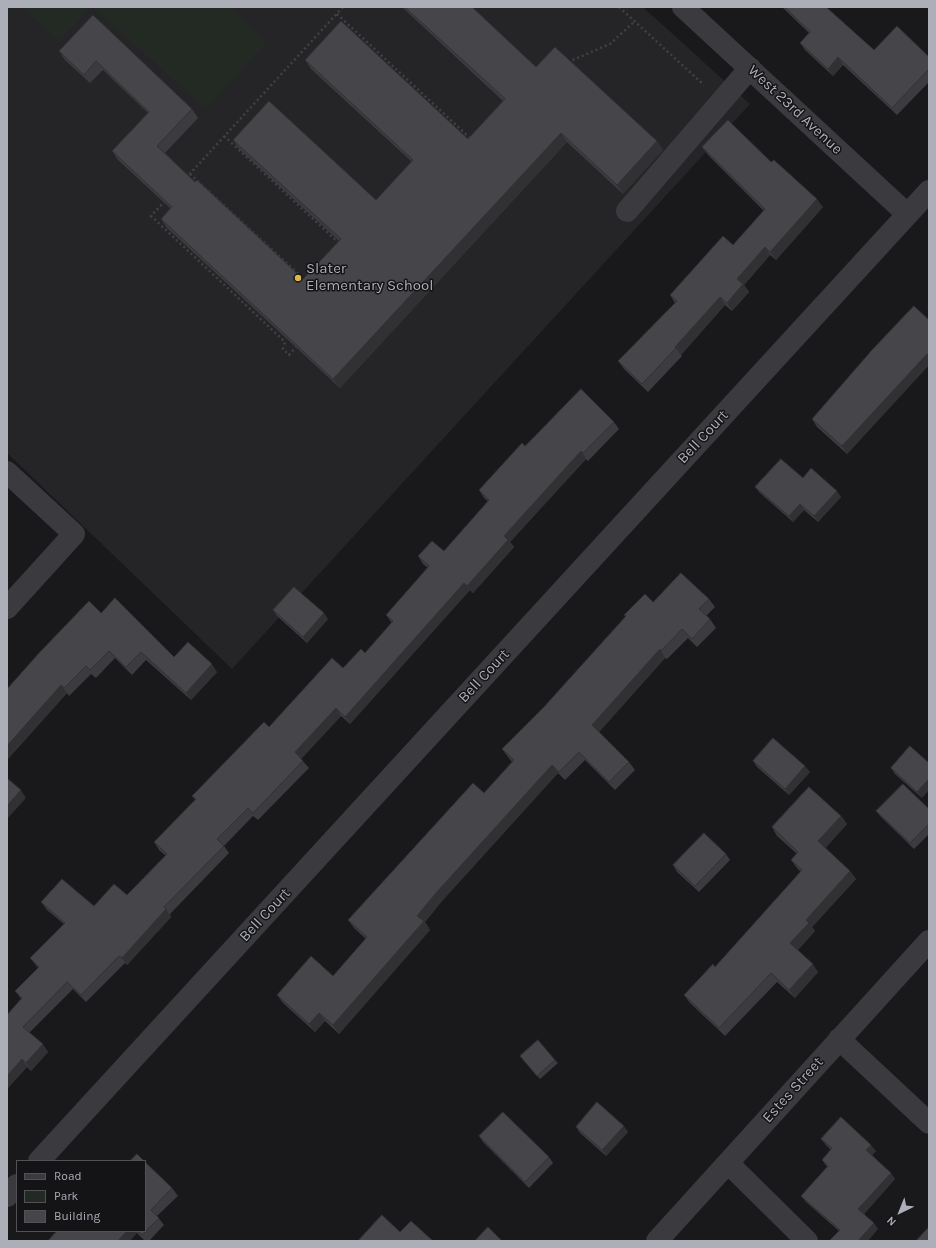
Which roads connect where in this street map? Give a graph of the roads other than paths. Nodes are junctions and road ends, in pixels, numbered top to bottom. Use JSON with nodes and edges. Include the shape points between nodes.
{"nodes":[{"id":1,"x":683,"y":7,"type":"edge"},
{"id":2,"x":750,"y":68,"type":"junction"},
{"id":3,"x":929,"y":191,"type":"edge"},
{"id":4,"x":627,"y":211,"type":"dead end"},
{"id":5,"x":907,"y":214,"type":"junction"},
{"id":6,"x":7,"y":472,"type":"edge"},
{"id":7,"x":7,"y":608,"type":"edge"},
{"id":8,"x":929,"y":940,"type":"edge"},
{"id":9,"x":839,"y":1039,"type":"junction"},
{"id":10,"x":929,"y":1123,"type":"edge"},
{"id":11,"x":40,"y":1160,"type":"edge"},
{"id":12,"x":728,"y":1163,"type":"junction"},
{"id":13,"x":16,"y":1187,"type":"edge"},
{"id":14,"x":7,"y":1196,"type":"edge"},
{"id":15,"x":657,"y":1241,"type":"edge"},
{"id":16,"x":807,"y":1241,"type":"edge"}],
"edges":[{"from":1,"to":2,"type":"street","name":"West 23rd Avenue"},
{"from":2,"to":4,"type":"street"},
{"from":2,"to":5,"type":"street","name":"West 23rd Avenue"},
{"from":3,"to":5,"type":"street","name":"Bell Court"},
{"from":5,"to":11,"type":"street","name":"Bell Court"},
{"from":6,"to":7,"type":"street","via":[[74,534]]},
{"from":8,"to":9,"type":"street","name":"Estes Street"},
{"from":9,"to":10,"type":"street"},
{"from":9,"to":12,"type":"street","name":"Estes Street"},
{"from":12,"to":15,"type":"street","name":"Estes Street"},
{"from":12,"to":16,"type":"street"},
{"from":13,"to":14,"type":"street"}]}
